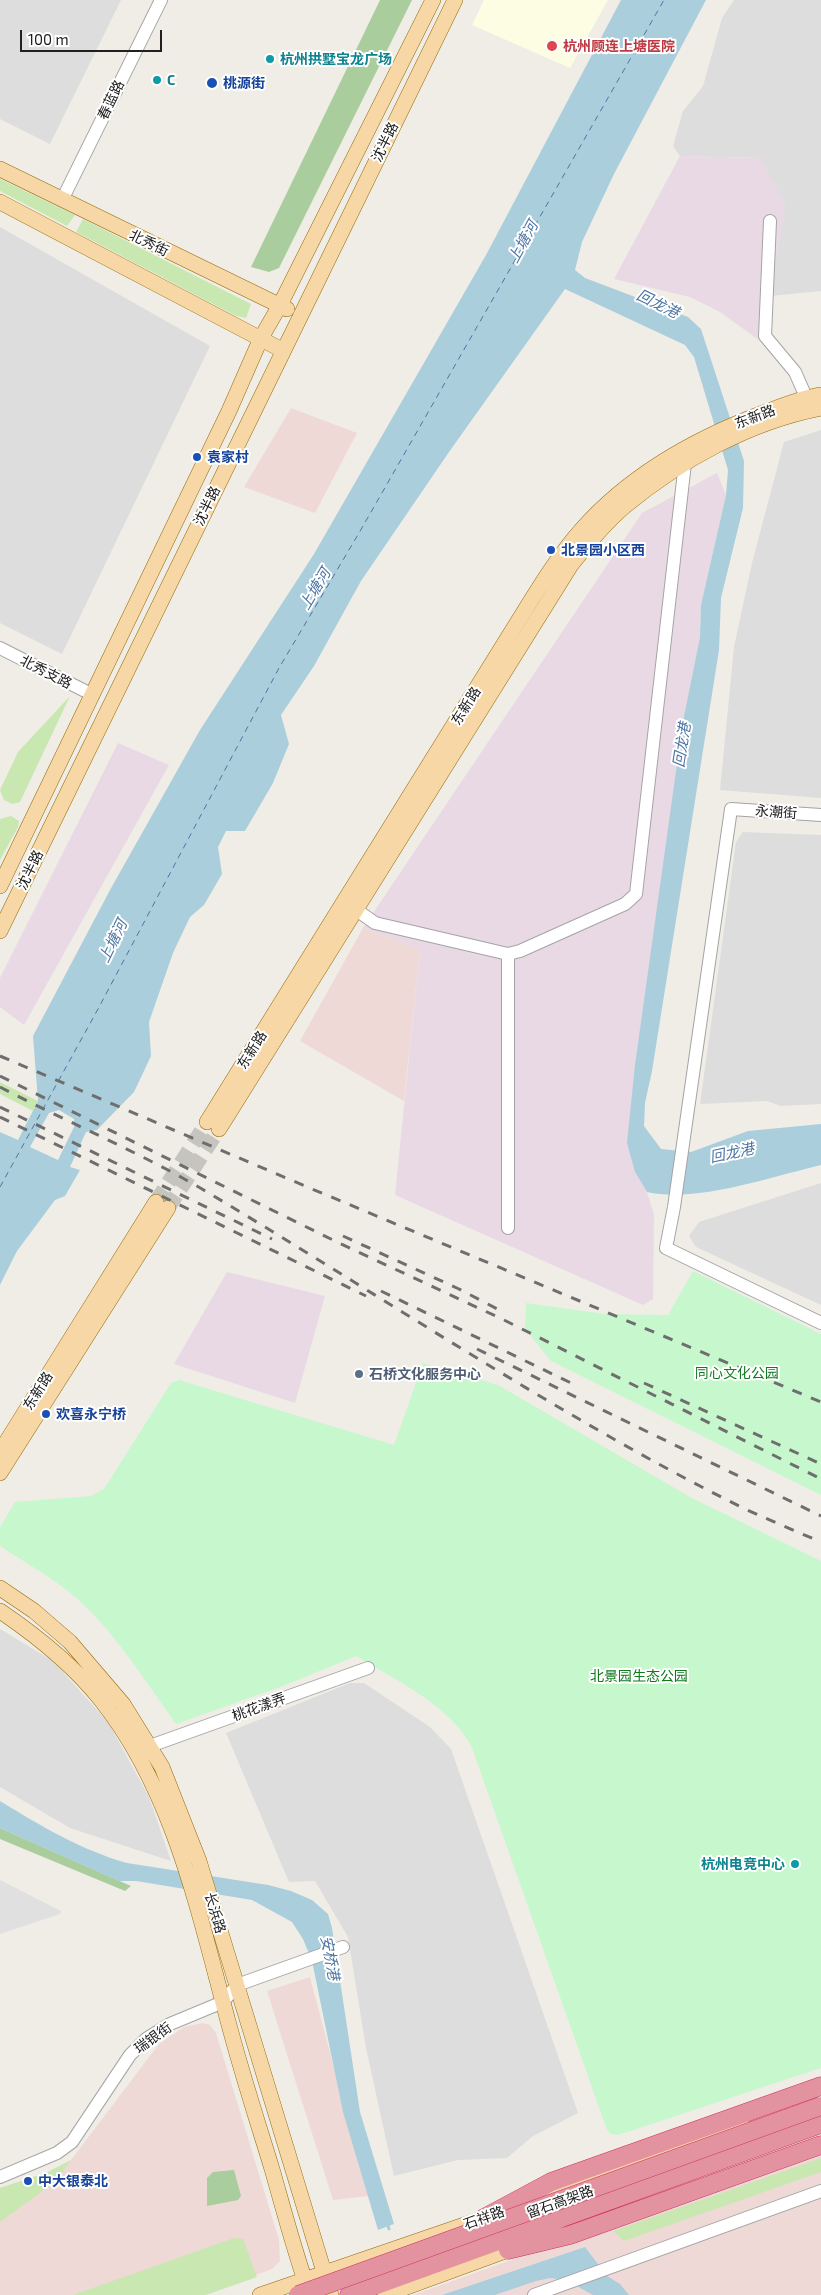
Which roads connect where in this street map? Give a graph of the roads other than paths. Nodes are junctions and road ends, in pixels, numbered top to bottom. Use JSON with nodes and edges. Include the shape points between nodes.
{"nodes":[{"id":1,"x":161,"y":0,"type":"edge"},
{"id":2,"x":433,"y":0,"type":"edge"},
{"id":3,"x":455,"y":0,"type":"edge"},
{"id":4,"x":0,"y":169,"type":"edge"},
{"id":5,"x":62,"y":200,"type":"junction"},
{"id":6,"x":0,"y":202,"type":"edge"},
{"id":7,"x":770,"y":221,"type":"dead end"},
{"id":8,"x":280,"y":305,"type":"junction"},
{"id":9,"x":300,"y":315,"type":"junction"},
{"id":10,"x":261,"y":338,"type":"junction"},
{"id":11,"x":282,"y":350,"type":"junction"},
{"id":12,"x":821,"y":395,"type":"edge"},
{"id":13,"x":806,"y":397,"type":"junction"},
{"id":14,"x":821,"y":408,"type":"edge"},
{"id":15,"x":740,"y":428,"type":"junction"},
{"id":16,"x":713,"y":440,"type":"junction"},
{"id":17,"x":685,"y":463,"type":"junction"},
{"id":18,"x":0,"y":648,"type":"edge"},
{"id":19,"x":93,"y":695,"type":"junction"},
{"id":20,"x":821,"y":815,"type":"edge"},
{"id":21,"x":0,"y":886,"type":"edge"},
{"id":22,"x":350,"y":905,"type":"junction"},
{"id":23,"x":0,"y":931,"type":"edge"},
{"id":24,"x":508,"y":954,"type":"junction"},
{"id":25,"x":213,"y":1126,"type":"tunnel mouth"},
{"id":26,"x":508,"y":1228,"type":"dead end"},
{"id":27,"x":821,"y":1323,"type":"edge"},
{"id":28,"x":0,"y":1452,"type":"edge"},
{"id":29,"x":0,"y":1473,"type":"edge"},
{"id":30,"x":0,"y":1588,"type":"edge"},
{"id":31,"x":0,"y":1611,"type":"edge"},
{"id":32,"x":368,"y":1668,"type":"dead end"},
{"id":33,"x":150,"y":1746,"type":"junction"},
{"id":34,"x":343,"y":1947,"type":"dead end"},
{"id":35,"x":237,"y":1985,"type":"junction"},
{"id":36,"x":223,"y":2002,"type":"junction"},
{"id":37,"x":821,"y":2086,"type":"edge"},
{"id":38,"x":821,"y":2098,"type":"edge"},
{"id":39,"x":821,"y":2106,"type":"edge"},
{"id":40,"x":821,"y":2124,"type":"edge"},
{"id":41,"x":821,"y":2136,"type":"edge"},
{"id":42,"x":821,"y":2145,"type":"edge"},
{"id":43,"x":0,"y":2177,"type":"edge"},
{"id":44,"x":821,"y":2191,"type":"edge"},
{"id":45,"x":482,"y":2219,"type":"junction"},
{"id":46,"x":508,"y":2250,"type":"junction"},
{"id":47,"x":322,"y":2272,"type":"junction"},
{"id":48,"x":301,"y":2287,"type":"edge"},
{"id":49,"x":260,"y":2295,"type":"edge"},
{"id":50,"x":310,"y":2295,"type":"edge"},
{"id":51,"x":330,"y":2295,"type":"edge"},
{"id":52,"x":349,"y":2295,"type":"edge"},
{"id":53,"x":385,"y":2295,"type":"edge"},
{"id":54,"x":534,"y":2295,"type":"edge"}],
"edges":[{"from":1,"to":5,"type":"street","name":"春蓝路"},
{"from":2,"to":8,"type":"main road","name":"沈半路"},
{"from":3,"to":9,"type":"main road","name":"沈半路"},
{"from":4,"to":5,"type":"main road","name":"北秀街"},
{"from":5,"to":8,"type":"main road","name":"北秀街"},
{"from":6,"to":10,"type":"main road"},
{"from":7,"to":13,"type":"street","via":[[765,336],[795,372]]},
{"from":8,"to":9,"type":"main road","name":"北秀街"},
{"from":8,"to":10,"type":"main road","name":"沈半路"},
{"from":9,"to":11,"type":"main road","name":"沈半路"},
{"from":10,"to":11,"type":"main road"},
{"from":10,"to":19,"type":"main road","name":"沈半路","via":[[230,411]]},
{"from":11,"to":23,"type":"main road","name":"沈半路"},
{"from":12,"to":13,"type":"main road","name":"东新路"},
{"from":13,"to":15,"type":"main road","name":"东新路"},
{"from":14,"to":15,"type":"main road","name":"东新路"},
{"from":15,"to":16,"type":"main road","name":"东新路"},
{"from":16,"to":17,"type":"main road","name":"东新路"},
{"from":16,"to":22,"type":"main road","name":"东新路","via":[[675,453],[599,510],[580,530],[551,569]]},
{"from":17,"to":22,"type":"main road","name":"东新路","via":[[624,506],[571,565]]},
{"from":17,"to":24,"type":"street","via":[[636,894],[625,904]]},
{"from":18,"to":19,"type":"street","name":"北秀支路"},
{"from":19,"to":21,"type":"main road","name":"沈半路"},
{"from":20,"to":27,"type":"street","name":"永潮街","via":[[731,809],[666,1248]]},
{"from":22,"to":24,"type":"street","via":[[376,923]]},
{"from":22,"to":25,"type":"main road","name":"东新路"},
{"from":24,"to":26,"type":"street"},
{"from":28,"to":29,"type":"main road","name":"东新路","via":[[162,1205]]},
{"from":30,"to":33,"type":"main road","name":"长浜路","via":[[34,1611],[70,1642],[124,1704]]},
{"from":31,"to":36,"type":"main road","name":"长浜路","via":[[66,1663],[101,1700],[126,1735],[150,1778],[178,1846]]},
{"from":32,"to":33,"type":"street","name":"桃花漾弄"},
{"from":33,"to":35,"type":"main road","name":"长浜路","via":[[192,1840]]},
{"from":34,"to":35,"type":"street"},
{"from":35,"to":36,"type":"street","name":"瑞银街"},
{"from":35,"to":47,"type":"main road","name":"长浜路"},
{"from":36,"to":43,"type":"street","name":"瑞银街","via":[[170,2024],[146,2039],[130,2054],[72,2142],[57,2153]]},
{"from":36,"to":48,"type":"main road","name":"长浜路"},
{"from":37,"to":45,"type":"highway","via":[[551,2182]]},
{"from":38,"to":45,"type":"main road","name":"石祥路"},
{"from":39,"to":48,"type":"highway","name":"留石高架路","bridge":true},
{"from":40,"to":52,"type":"highway","name":"留石高架路"},
{"from":41,"to":46,"type":"main road"},
{"from":42,"to":46,"type":"highway","via":[[570,2234]]},
{"from":44,"to":54,"type":"street"},
{"from":45,"to":47,"type":"main road","name":"石祥路"},
{"from":46,"to":53,"type":"main road"},
{"from":47,"to":48,"type":"main road","name":"石祥路"},
{"from":47,"to":51,"type":"main road","name":"长浜路"},
{"from":48,"to":49,"type":"main road","name":"石祥路"},
{"from":48,"to":50,"type":"main road","name":"长浜路"}]}
